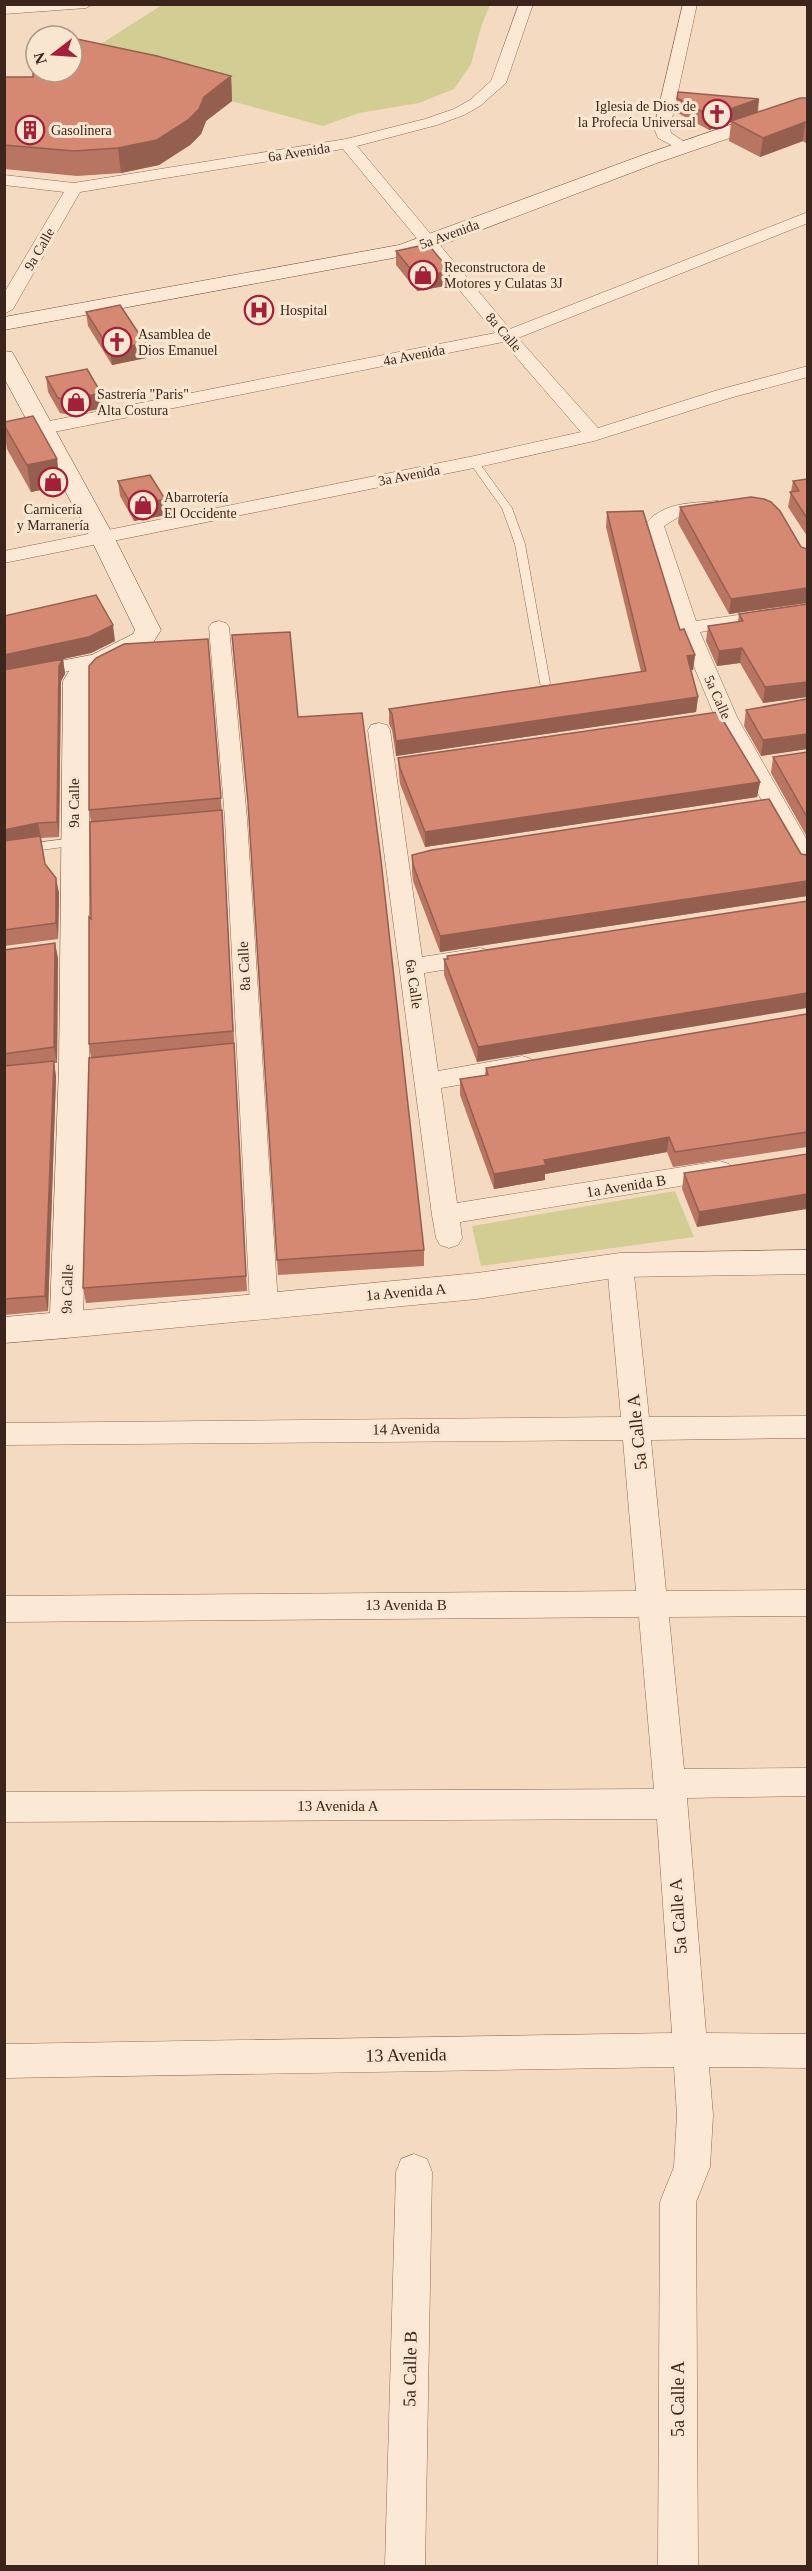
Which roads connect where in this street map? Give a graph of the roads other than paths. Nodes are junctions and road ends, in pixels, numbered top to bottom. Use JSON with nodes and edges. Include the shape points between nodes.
{"nodes":[{"id":1,"x":86,"y":4,"type":"edge"},
{"id":2,"x":526,"y":4,"type":"edge"},
{"id":3,"x":690,"y":4,"type":"edge"},
{"id":4,"x":4,"y":10,"type":"edge"},
{"id":5,"x":807,"y":104,"type":"edge"},
{"id":6,"x":347,"y":144,"type":"junction"},
{"id":7,"x":684,"y":147,"type":"junction"},
{"id":8,"x":4,"y":180,"type":"edge"},
{"id":9,"x":74,"y":188,"type":"junction"},
{"id":10,"x":807,"y":217,"type":"edge"},
{"id":11,"x":429,"y":243,"type":"junction"},
{"id":12,"x":4,"y":309,"type":"edge"},
{"id":13,"x":4,"y":324,"type":"edge"},
{"id":14,"x":507,"y":336,"type":"junction"},
{"id":15,"x":807,"y":352,"type":"edge"},
{"id":16,"x":4,"y":357,"type":"edge"},
{"id":17,"x":807,"y":371,"type":"edge"},
{"id":18,"x":724,"y":394,"type":"junction"},
{"id":19,"x":42,"y":428,"type":"junction"},
{"id":20,"x":594,"y":435,"type":"junction"},
{"id":21,"x":4,"y":436,"type":"edge"},
{"id":22,"x":474,"y":462,"type":"junction"},
{"id":23,"x":733,"y":505,"type":"edge"},
{"id":24,"x":101,"y":536,"type":"junction"},
{"id":25,"x":4,"y":557,"type":"edge"},
{"id":26,"x":807,"y":611,"type":"edge"},
{"id":27,"x":219,"y":627,"type":"dead end"},
{"id":28,"x":688,"y":628,"type":"junction"},
{"id":29,"x":102,"y":659,"type":"junction"},
{"id":30,"x":4,"y":678,"type":"edge"},
{"id":31,"x":545,"y":683,"type":"edge"},
{"id":32,"x":749,"y":713,"type":"edge"},
{"id":33,"x":726,"y":717,"type":"junction"},
{"id":34,"x":703,"y":720,"type":"edge"},
{"id":35,"x":379,"y":730,"type":"dead end"},
{"id":36,"x":751,"y":807,"type":"edge"},
{"id":37,"x":778,"y":810,"type":"junction"},
{"id":38,"x":807,"y":812,"type":"edge"},
{"id":39,"x":78,"y":836,"type":"junction"},
{"id":40,"x":4,"y":851,"type":"edge"},
{"id":41,"x":807,"y":863,"type":"edge"},
{"id":42,"x":505,"y":953,"type":"edge"},
{"id":43,"x":412,"y":967,"type":"junction"},
{"id":44,"x":542,"y":1062,"type":"edge"},
{"id":45,"x":427,"y":1082,"type":"junction"},
{"id":46,"x":749,"y":1167,"type":"edge"},
{"id":47,"x":447,"y":1226,"type":"joint"},
{"id":48,"x":807,"y":1262,"type":"edge"},
{"id":49,"x":620,"y":1265,"type":"junction"},
{"id":50,"x":264,"y":1305,"type":"junction"},
{"id":51,"x":66,"y":1325,"type":"junction"},
{"id":52,"x":4,"y":1329,"type":"edge"},
{"id":53,"x":636,"y":1426,"type":"junction"},
{"id":54,"x":807,"y":1426,"type":"edge"},
{"id":55,"x":4,"y":1434,"type":"edge"},
{"id":56,"x":653,"y":1603,"type":"junction"},
{"id":57,"x":807,"y":1603,"type":"edge"},
{"id":58,"x":4,"y":1609,"type":"edge"},
{"id":59,"x":807,"y":1782,"type":"edge"},
{"id":60,"x":670,"y":1794,"type":"junction"},
{"id":61,"x":4,"y":1807,"type":"edge"},
{"id":62,"x":688,"y":2050,"type":"junction"},
{"id":63,"x":807,"y":2051,"type":"edge"},
{"id":64,"x":4,"y":2061,"type":"edge"},
{"id":65,"x":414,"y":2172,"type":"dead end"},
{"id":66,"x":405,"y":2566,"type":"edge"},
{"id":67,"x":678,"y":2566,"type":"edge"}],
"edges":[{"from":1,"to":4,"type":"street"},
{"from":2,"to":6,"type":"street","name":"6a Avenida","via":[[498,83],[487,95],[459,112],[431,122]]},
{"from":3,"to":7,"type":"street","via":[[662,128],[664,135]]},
{"from":5,"to":7,"type":"main road","name":"5a Avenida"},
{"from":6,"to":9,"type":"street","name":"6a Avenida"},
{"from":6,"to":11,"type":"street","name":"8a Calle"},
{"from":7,"to":11,"type":"main road","name":"5a Avenida"},
{"from":8,"to":9,"type":"street","name":"6a Avenida"},
{"from":9,"to":12,"type":"street","name":"9a Calle"},
{"from":10,"to":14,"type":"street","name":"4a Avenida"},
{"from":11,"to":13,"type":"main road","name":"5a Avenida"},
{"from":11,"to":14,"type":"street","name":"8a Calle"},
{"from":14,"to":19,"type":"street","name":"4a Avenida"},
{"from":14,"to":20,"type":"street","name":"8a Calle"},
{"from":15,"to":18,"type":"street"},
{"from":16,"to":19,"type":"main road","name":"9a Calle"},
{"from":17,"to":18,"type":"street","name":"3a Avenida"},
{"from":18,"to":20,"type":"street","name":"3a Avenida"},
{"from":19,"to":21,"type":"street","name":"4a Avenida"},
{"from":19,"to":24,"type":"main road","name":"9a Calle"},
{"from":20,"to":22,"type":"street","name":"3a Avenida"},
{"from":22,"to":24,"type":"street","name":"3a Avenida"},
{"from":22,"to":31,"type":"lane","via":[[507,508],[520,544]]},
{"from":23,"to":28,"type":"street","name":"5a Calle","via":[[674,512],[663,516],[654,526]]},
{"from":24,"to":25,"type":"street","name":"3a Avenida"},
{"from":24,"to":29,"type":"main road","name":"9a Calle","via":[[148,627],[143,639]]},
{"from":26,"to":28,"type":"street"},
{"from":27,"to":50,"type":"street","name":"8a Calle","via":[[243,1051]]},
{"from":28,"to":33,"type":"street","name":"5a Calle"},
{"from":29,"to":30,"type":"street"},
{"from":29,"to":39,"type":"main road","name":"9a Calle","via":[[83,670],[76,681]]},
{"from":32,"to":33,"type":"street"},
{"from":33,"to":34,"type":"street"},
{"from":33,"to":37,"type":"street","name":"5a Calle","via":[[764,765]]},
{"from":35,"to":43,"type":"street","name":"6a Calle","via":[[397,766],[410,859]]},
{"from":36,"to":37,"type":"street"},
{"from":37,"to":38,"type":"street"},
{"from":37,"to":41,"type":"street","name":"5a Calle"},
{"from":39,"to":40,"type":"lane"},
{"from":39,"to":51,"type":"main road","name":"9a Calle","via":[[63,948],[74,1067]]},
{"from":42,"to":43,"type":"street"},
{"from":43,"to":45,"type":"street","name":"6a Calle"},
{"from":44,"to":45,"type":"street"},
{"from":45,"to":47,"type":"street","name":"6a Calle"},
{"from":46,"to":47,"type":"street","name":"1a Avenida B"},
{"from":48,"to":49,"type":"main road","name":"1a Avenida A"},
{"from":49,"to":50,"type":"main road","name":"1a Avenida A","via":[[477,1286]]},
{"from":49,"to":53,"type":"street","name":"5a Calle A"},
{"from":50,"to":51,"type":"main road","name":"1a Avenida A"},
{"from":51,"to":52,"type":"main road","name":"1a Avenida A"},
{"from":53,"to":54,"type":"street","name":"14 Avenida"},
{"from":53,"to":55,"type":"street","name":"14 Avenida"},
{"from":53,"to":56,"type":"street","name":"5a Calle A"},
{"from":56,"to":57,"type":"street","name":"13 Avenida B"},
{"from":56,"to":58,"type":"street","name":"13 Avenida B"},
{"from":56,"to":60,"type":"street","name":"5a Calle A"},
{"from":59,"to":60,"type":"street","name":"13 Avenida A"},
{"from":60,"to":61,"type":"street","name":"13 Avenida A"},
{"from":60,"to":62,"type":"street","name":"5a Calle A"},
{"from":62,"to":63,"type":"street","name":"13 Avenida"},
{"from":62,"to":64,"type":"street","name":"13 Avenida"},
{"from":62,"to":67,"type":"street","name":"5a Calle A","via":[[694,2115],[692,2166],[678,2202]]},
{"from":65,"to":66,"type":"street","name":"5a Calle B"}]}
